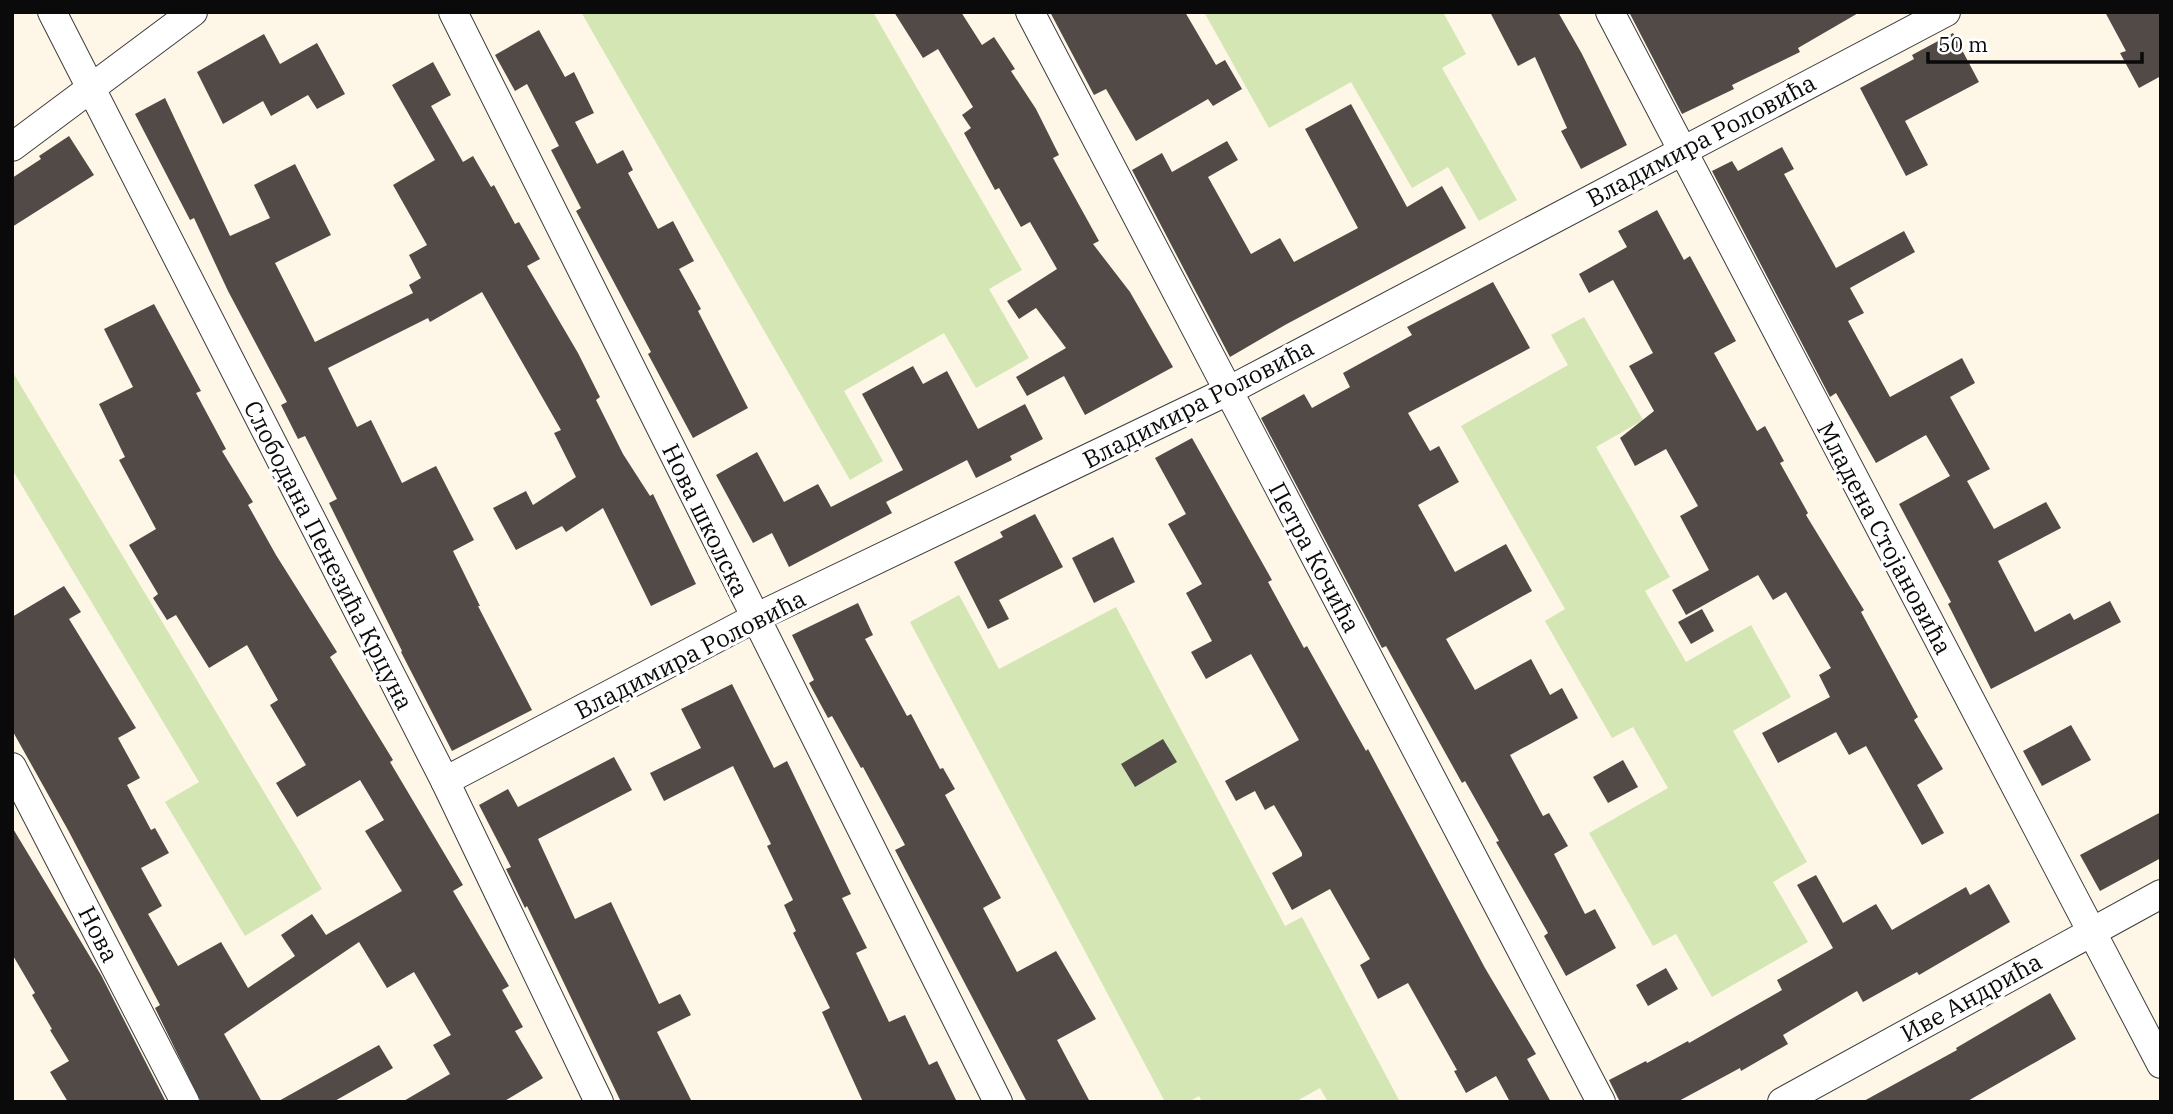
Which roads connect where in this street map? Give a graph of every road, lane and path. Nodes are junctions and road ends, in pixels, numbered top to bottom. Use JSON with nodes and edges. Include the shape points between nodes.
{"nodes":[{"id":1,"x":51,"y":12,"type":"edge"},
{"id":2,"x":193,"y":12,"type":"edge"},
{"id":3,"x":453,"y":12,"type":"edge"},
{"id":4,"x":1030,"y":12,"type":"edge"},
{"id":5,"x":1610,"y":12,"type":"edge"},
{"id":6,"x":1946,"y":12,"type":"edge"},
{"id":7,"x":90,"y":89,"type":"junction"},
{"id":8,"x":12,"y":147,"type":"edge"},
{"id":9,"x":1682,"y":150,"type":"junction"},
{"id":10,"x":1228,"y":391,"type":"junction"},
{"id":11,"x":755,"y":618,"type":"junction"},
{"id":12,"x":12,"y":767,"type":"edge"},
{"id":13,"x":445,"y":781,"type":"junction"},
{"id":14,"x":2161,"y":894,"type":"edge"},
{"id":15,"x":2091,"y":931,"type":"junction"},
{"id":16,"x":2161,"y":1064,"type":"edge"},
{"id":17,"x":185,"y":1102,"type":"edge"},
{"id":18,"x":599,"y":1102,"type":"edge"},
{"id":19,"x":998,"y":1102,"type":"edge"},
{"id":20,"x":1601,"y":1102,"type":"edge"},
{"id":21,"x":1782,"y":1102,"type":"edge"}],
"edges":[{"from":1,"to":7,"type":"street","name":"Слободана Пенезића Крцуна"},
{"from":2,"to":7,"type":"street"},
{"from":3,"to":11,"type":"street","name":"Нова школска"},
{"from":4,"to":10,"type":"street","name":"Петра Кочића"},
{"from":5,"to":9,"type":"street","name":"Младена Стојановића"},
{"from":6,"to":9,"type":"street","name":"Владимира Роловића"},
{"from":7,"to":8,"type":"street"},
{"from":7,"to":13,"type":"street","name":"Слободана Пенезића Крцуна"},
{"from":9,"to":10,"type":"street","name":"Владимира Роловића"},
{"from":9,"to":15,"type":"street","name":"Младена Стојановића"},
{"from":10,"to":11,"type":"street","name":"Владимира Роловића"},
{"from":10,"to":20,"type":"street","name":"Петра Кочића"},
{"from":11,"to":13,"type":"street","name":"Владимира Роловића"},
{"from":11,"to":19,"type":"street","name":"Нова школска"},
{"from":12,"to":17,"type":"street","name":"Нова"},
{"from":13,"to":18,"type":"street","name":"Слободана Пенезића Крцуна"},
{"from":14,"to":15,"type":"street","name":"Иве Андрића"},
{"from":15,"to":16,"type":"street","name":"Младена Стојановића"},
{"from":15,"to":21,"type":"street","name":"Иве Андрића"}]}
